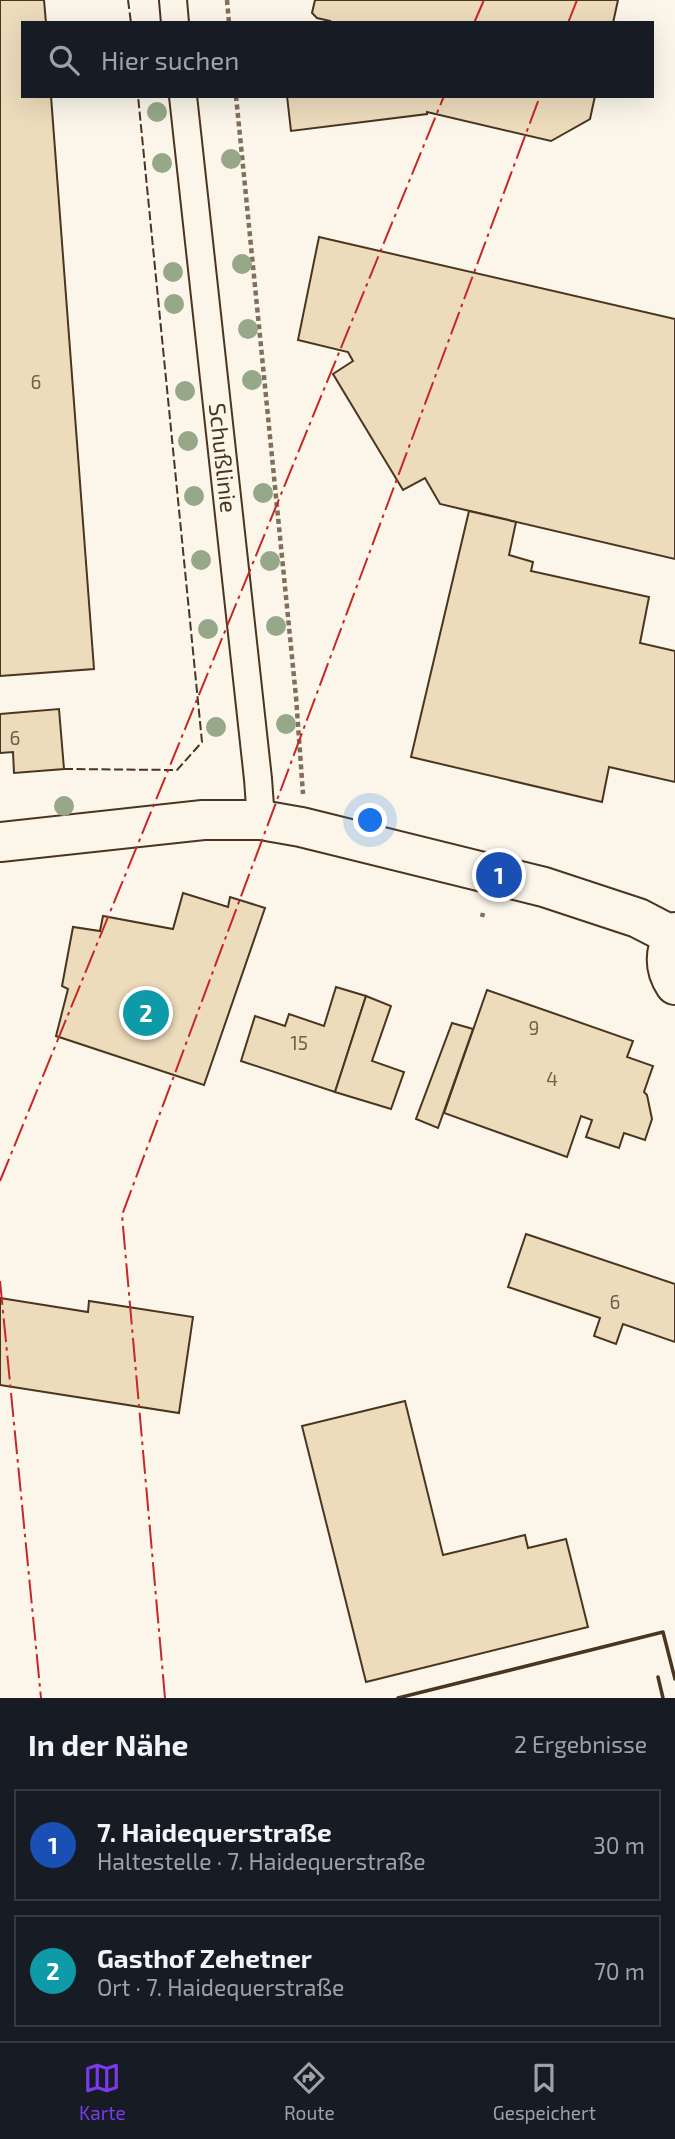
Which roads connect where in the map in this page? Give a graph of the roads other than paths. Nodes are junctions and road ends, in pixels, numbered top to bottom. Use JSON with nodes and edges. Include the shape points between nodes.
{"nodes":[{"id":1,"x":173,"y":0,"type":"edge"},
{"id":2,"x":175,"y":21,"type":"edge"},
{"id":3,"x":183,"y":98,"type":"edge"},
{"id":4,"x":261,"y":820,"type":"junction"},
{"id":5,"x":0,"y":842,"type":"edge"},
{"id":6,"x":674,"y":934,"type":"edge"},
{"id":7,"x":675,"y":985,"type":"edge"}],
"edges":[{"from":1,"to":2,"type":"street"},
{"from":3,"to":4,"type":"street","name":"Schußlinie"},
{"from":4,"to":5,"type":"main road","via":[[203,820]]},
{"from":4,"to":6,"type":"main road","via":[[544,887]]},
{"from":6,"to":7,"type":"main road","via":[[666,961]]}]}
